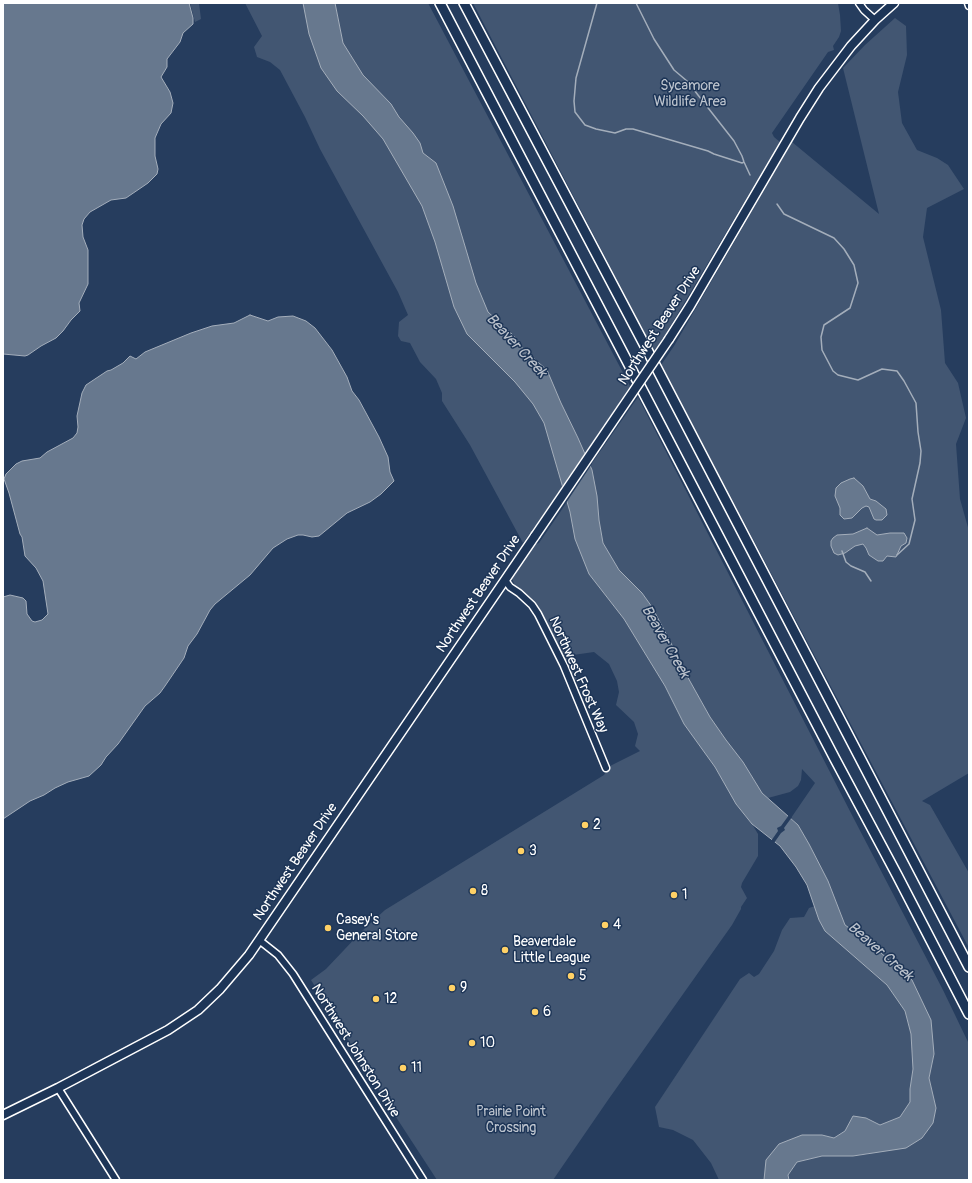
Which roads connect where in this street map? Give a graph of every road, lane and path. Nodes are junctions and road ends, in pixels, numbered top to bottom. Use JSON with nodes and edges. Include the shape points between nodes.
{"nodes":[{"id":1,"x":440,"y":3,"type":"edge"},
{"id":2,"x":464,"y":3,"type":"edge"},
{"id":3,"x":859,"y":3,"type":"edge"},
{"id":4,"x":894,"y":3,"type":"edge"},
{"id":5,"x":968,"y":3,"type":"edge"},
{"id":6,"x":969,"y":6,"type":"edge"},
{"id":7,"x":875,"y":20,"type":"junction"},
{"id":8,"x":504,"y":580,"type":"junction"},
{"id":9,"x":606,"y":768,"type":"dead end"},
{"id":10,"x":259,"y":940,"type":"junction"},
{"id":11,"x":969,"y":967,"type":"edge"},
{"id":12,"x":969,"y":1014,"type":"edge"},
{"id":13,"x":58,"y":1088,"type":"junction"},
{"id":14,"x":3,"y":1115,"type":"edge"},
{"id":15,"x":116,"y":1180,"type":"edge"},
{"id":16,"x":423,"y":1180,"type":"edge"}],
"edges":[{"from":1,"to":12,"type":"highway"},
{"from":2,"to":11,"type":"highway"},
{"from":3,"to":7,"type":"street"},
{"from":4,"to":7,"type":"main road","name":"Northwest Beaver Drive"},
{"from":5,"to":6,"type":"street"},
{"from":7,"to":8,"type":"main road","name":"Northwest Beaver Drive","bridge":true,"via":[[850,46],[819,88],[669,339]]},
{"from":8,"to":9,"type":"street","name":"Northwest Frost Way","via":[[532,605],[541,619],[564,666]]},
{"from":8,"to":10,"type":"main road","name":"Northwest Beaver Drive"},
{"from":10,"to":13,"type":"main road","name":"Northwest Beaver Drive","via":[[220,989],[183,1021]]},
{"from":10,"to":16,"type":"street","name":"Northwest Johnston Drive","via":[[278,955],[293,974]]},
{"from":13,"to":14,"type":"main road","name":"Northwest Beaver Drive"},
{"from":13,"to":15,"type":"street"}]}
